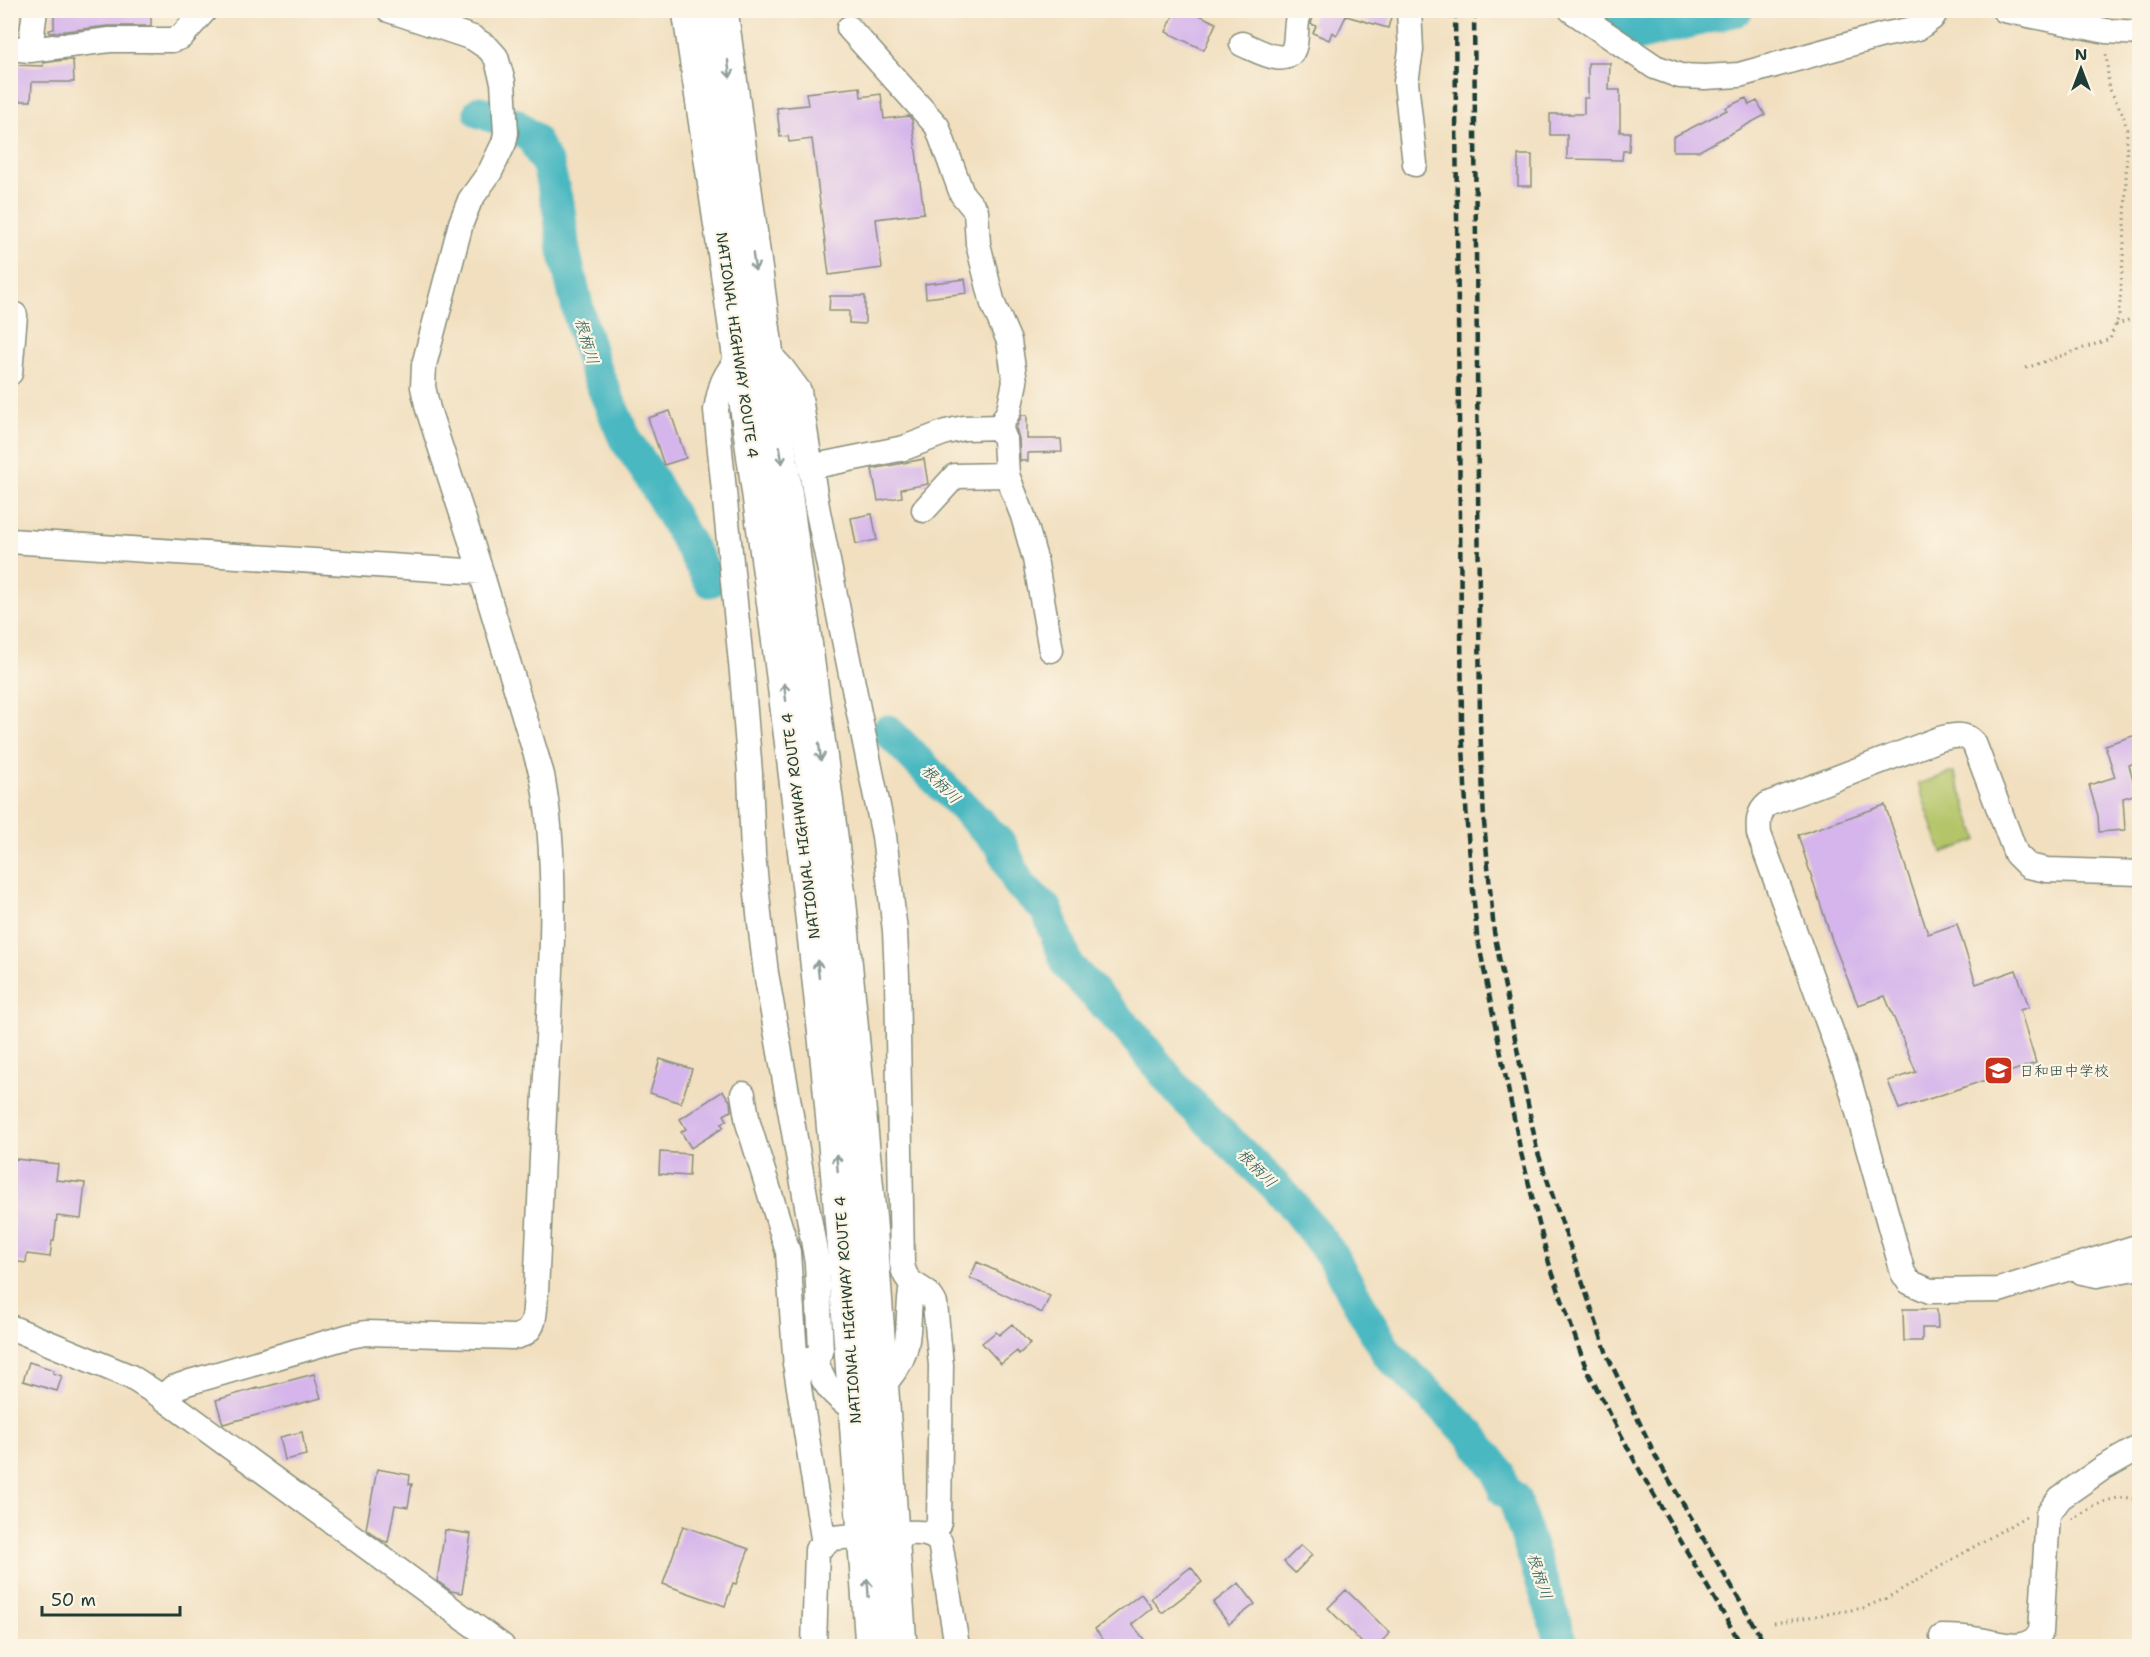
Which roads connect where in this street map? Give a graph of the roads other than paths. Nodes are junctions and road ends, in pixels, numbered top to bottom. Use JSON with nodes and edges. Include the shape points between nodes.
{"nodes":[{"id":1,"x":35,"y":10,"type":"edge"},
{"id":2,"x":205,"y":10,"type":"edge"},
{"id":3,"x":389,"y":10,"type":"edge"},
{"id":4,"x":689,"y":10,"type":"edge"},
{"id":5,"x":721,"y":10,"type":"edge"},
{"id":6,"x":1299,"y":10,"type":"edge"},
{"id":7,"x":1410,"y":10,"type":"edge"},
{"id":8,"x":1571,"y":10,"type":"edge"},
{"id":9,"x":1936,"y":10,"type":"edge"},
{"id":10,"x":2005,"y":11,"type":"edge"},
{"id":11,"x":849,"y":27,"type":"dead end"},
{"id":12,"x":2139,"y":33,"type":"edge"},
{"id":13,"x":1242,"y":44,"type":"dead end"},
{"id":14,"x":16,"y":48,"type":"edge"},
{"id":15,"x":1415,"y":164,"type":"dead end"},
{"id":16,"x":15,"y":315,"type":"dead end"},
{"id":17,"x":753,"y":355,"type":"junction"},
{"id":18,"x":10,"y":373,"type":"edge"},
{"id":19,"x":1000,"y":427,"type":"junction"},
{"id":20,"x":810,"y":467,"type":"junction"},
{"id":21,"x":1007,"y":475,"type":"junction"},
{"id":22,"x":924,"y":510,"type":"dead end"},
{"id":23,"x":10,"y":541,"type":"edge"},
{"id":24,"x":481,"y":572,"type":"junction"},
{"id":25,"x":1051,"y":650,"type":"dead end"},
{"id":26,"x":2139,"y":873,"type":"edge"},
{"id":27,"x":742,"y":1094,"type":"dead end"},
{"id":28,"x":2139,"y":1246,"type":"edge"},
{"id":29,"x":2072,"y":1267,"type":"junction"},
{"id":30,"x":2139,"y":1267,"type":"edge"},
{"id":31,"x":912,"y":1285,"type":"junction"},
{"id":32,"x":10,"y":1327,"type":"edge"},
{"id":33,"x":806,"y":1361,"type":"junction"},
{"id":34,"x":882,"y":1386,"type":"junction"},
{"id":35,"x":162,"y":1397,"type":"junction"},
{"id":36,"x":855,"y":1410,"type":"junction"},
{"id":37,"x":2139,"y":1447,"type":"edge"},
{"id":38,"x":878,"y":1534,"type":"junction"},
{"id":39,"x":934,"y":1536,"type":"junction"},
{"id":40,"x":824,"y":1544,"type":"junction"},
{"id":41,"x":1942,"y":1636,"type":"dead end"},
{"id":42,"x":502,"y":1647,"type":"edge"},
{"id":43,"x":814,"y":1647,"type":"edge"},
{"id":44,"x":872,"y":1647,"type":"edge"},
{"id":45,"x":900,"y":1647,"type":"edge"},
{"id":46,"x":957,"y":1647,"type":"edge"}],
"edges":[{"from":1,"to":14,"type":"street"},
{"from":2,"to":14,"type":"street","via":[[181,37],[172,40],[111,40]]},
{"from":3,"to":24,"type":"street","via":[[473,38],[496,57],[503,82],[504,143],[461,223],[424,365],[423,387]]},
{"from":4,"to":17,"type":"highway","name":"NATIONAL HIGHWAY ROUTE 4"},
{"from":5,"to":17,"type":"highway","name":"NATIONAL HIGHWAY ROUTE 4","one_way":true},
{"from":6,"to":13,"type":"street","via":[[1290,56],[1274,56]]},
{"from":7,"to":15,"type":"street","via":[[1411,50],[1406,82]]},
{"from":8,"to":9,"type":"street","via":[[1655,67],[1680,76],[1705,77],[1739,75],[1918,27],[1932,18]]},
{"from":10,"to":12,"type":"street","via":[[2106,31]]},
{"from":11,"to":19,"type":"street","via":[[937,126],[962,194],[976,211],[978,244],[993,304],[1009,341],[1015,382],[1009,410]]},
{"from":16,"to":18,"type":"street"},
{"from":17,"to":20,"type":"street","via":[[782,368],[799,391]]},
{"from":17,"to":33,"type":"street","via":[[729,369],[716,410],[742,673],[760,923],[817,1263],[821,1352]]},
{"from":17,"to":34,"type":"highway","name":"NATIONAL HIGHWAY ROUTE 4","one_way":true,"via":[[839,896]]},
{"from":36,"to":17,"type":"highway","name":"NATIONAL HIGHWAY ROUTE 4","one_way":true,"via":[[842,1220],[810,895],[775,612]]},
{"from":19,"to":20,"type":"street","via":[[964,428],[904,448]]},
{"from":19,"to":21,"type":"street","via":[[1005,440]]},
{"from":20,"to":31,"type":"street","via":[[885,846],[897,977],[902,1263]]},
{"from":21,"to":22,"type":"street","via":[[955,476]]},
{"from":21,"to":25,"type":"street","via":[[1035,559]]},
{"from":23,"to":24,"type":"street"},
{"from":24,"to":35,"type":"street","via":[[542,775],[551,844],[552,953],[531,1328],[525,1335],[514,1337],[386,1332],[350,1336],[190,1382]]},
{"from":26,"to":29,"type":"street","via":[[2028,866],[2016,854],[1974,744],[1961,735],[1939,739],[1768,804],[1761,809],[1758,821],[1759,834],[1849,1080],[1903,1273],[1909,1282],[1939,1292],[2000,1290]]},
{"from":27,"to":33,"type":"street","via":[[788,1252]]},
{"from":28,"to":29,"type":"street"},
{"from":29,"to":30,"type":"street","via":[[2097,1275]]},
{"from":31,"to":34,"type":"street","via":[[906,1348],[897,1371]]},
{"from":31,"to":39,"type":"street","via":[[931,1295],[935,1304],[941,1365],[939,1522]]},
{"from":32,"to":35,"type":"street","via":[[131,1377]]},
{"from":33,"to":36,"type":"street","via":[[838,1399]]},
{"from":33,"to":40,"type":"street"},
{"from":34,"to":38,"type":"highway","name":"NATIONAL HIGHWAY ROUTE 4"},
{"from":35,"to":42,"type":"street"},
{"from":36,"to":38,"type":"highway","name":"NATIONAL HIGHWAY ROUTE 4"},
{"from":37,"to":41,"type":"street","via":[[2060,1498],[2062,1513],[2048,1514],[2041,1632],[2035,1641],[2009,1646]]},
{"from":38,"to":39,"type":"street"},
{"from":38,"to":40,"type":"street","via":[[833,1538]]},
{"from":44,"to":38,"type":"highway","name":"NATIONAL HIGHWAY ROUTE 4","one_way":true},
{"from":38,"to":45,"type":"highway","name":"NATIONAL HIGHWAY ROUTE 4"},
{"from":39,"to":46,"type":"street","via":[[940,1542]]},
{"from":40,"to":43,"type":"street","via":[[817,1550],[815,1560]]}]}
